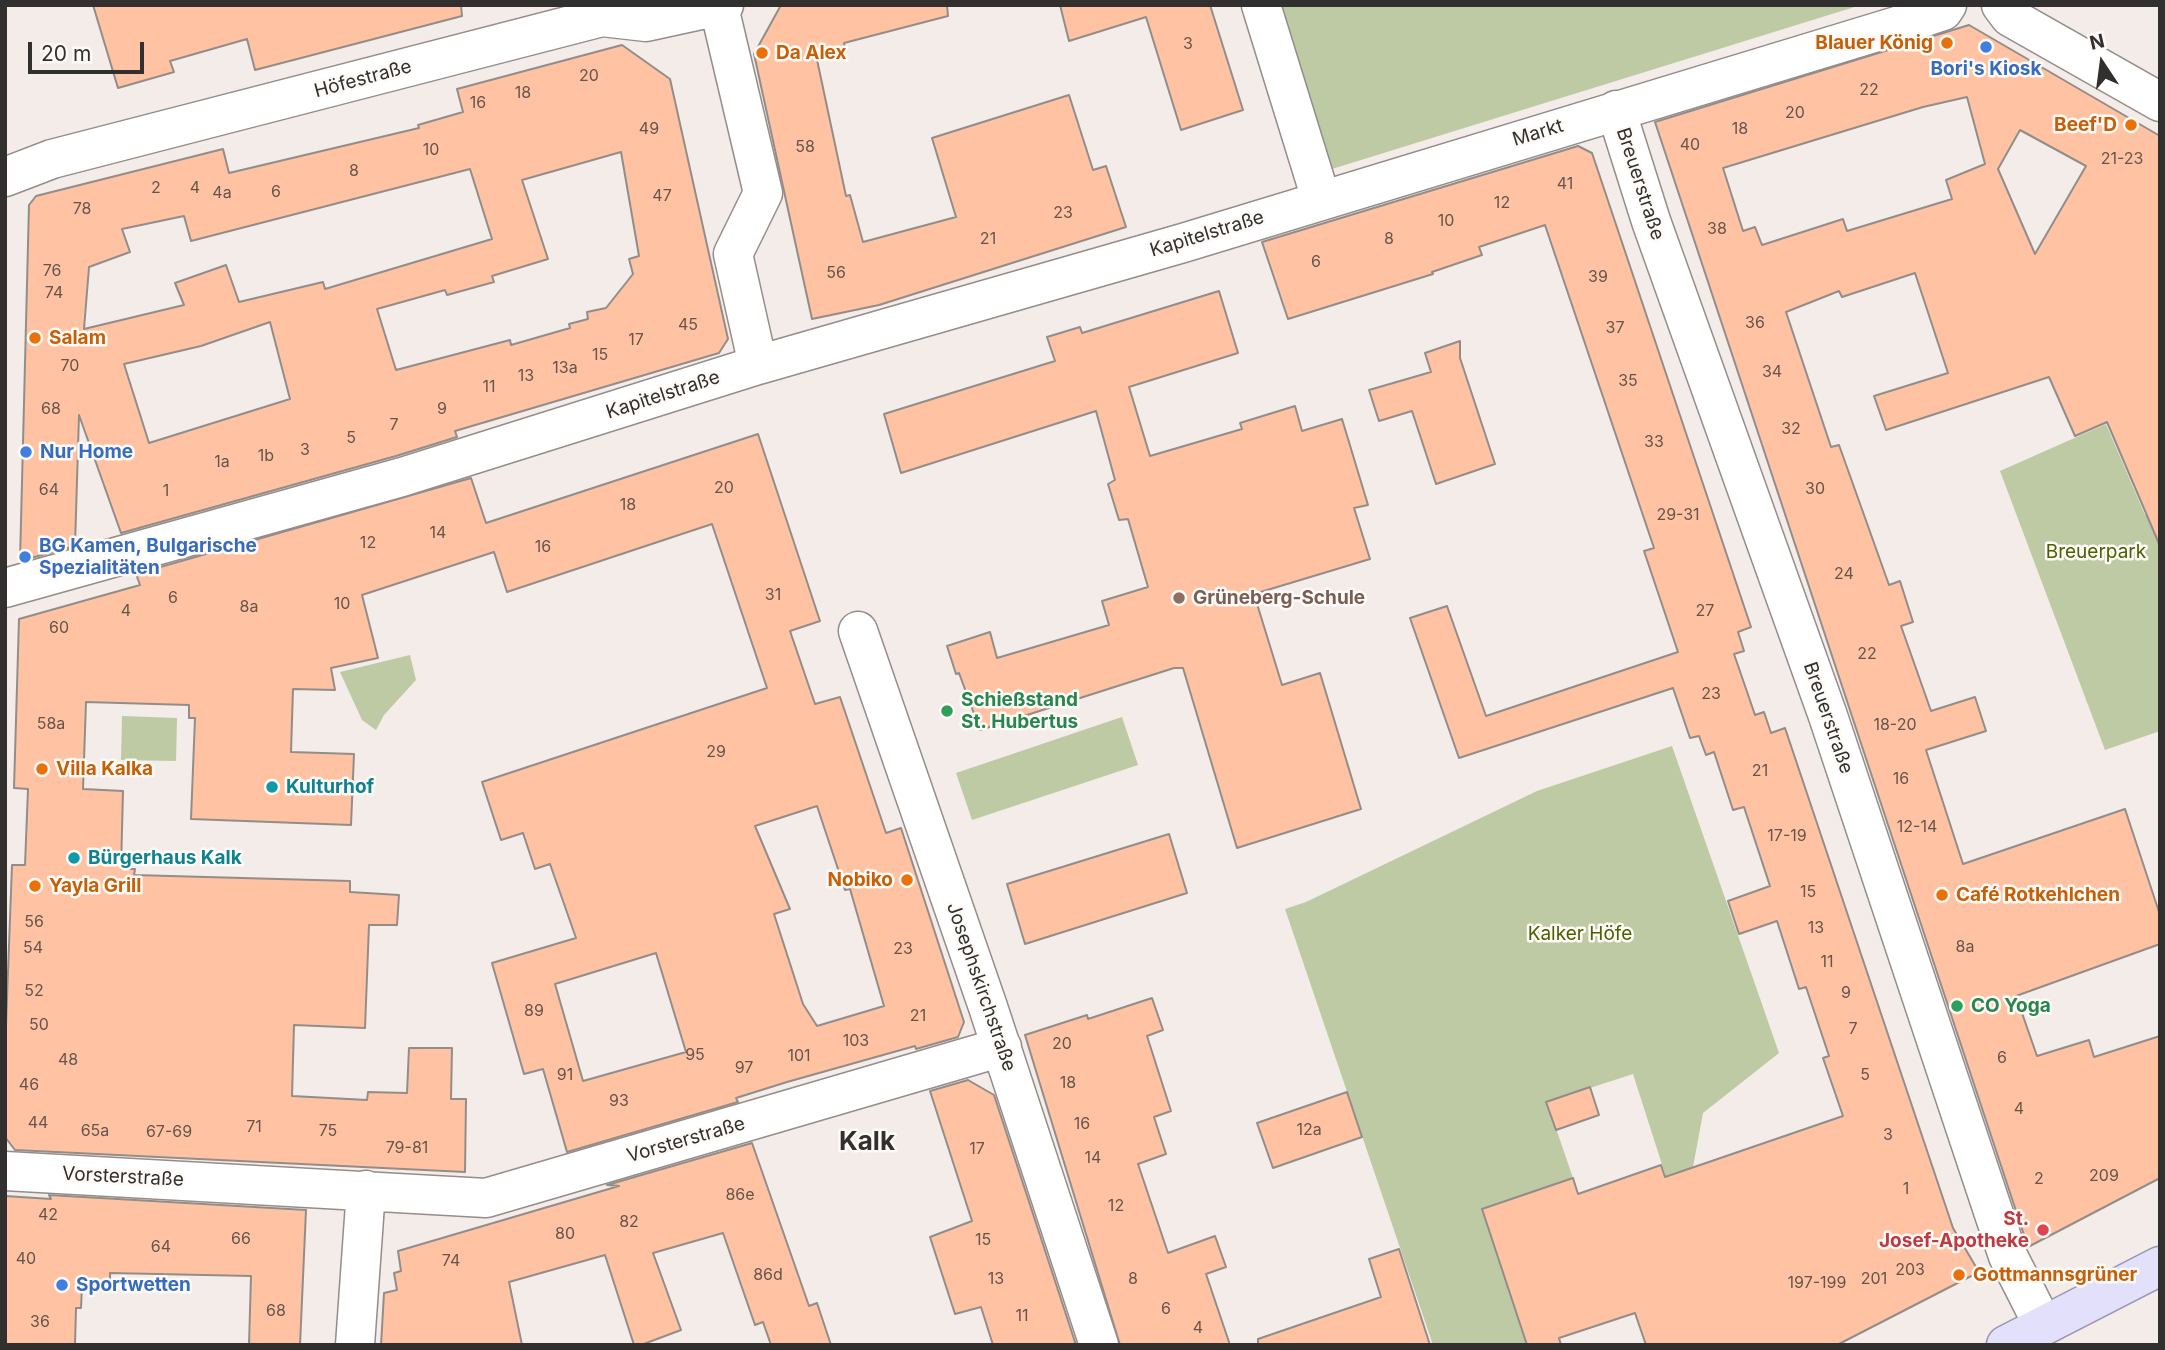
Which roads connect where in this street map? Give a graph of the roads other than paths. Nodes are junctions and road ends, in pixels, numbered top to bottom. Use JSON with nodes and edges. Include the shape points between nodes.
{"nodes":[{"id":1,"x":1261,"y":5,"type":"edge"},
{"id":2,"x":1947,"y":5,"type":"edge"},
{"id":3,"x":2001,"y":5,"type":"edge"},
{"id":4,"x":722,"y":6,"type":"edge"},
{"id":5,"x":600,"y":11,"type":"edge"},
{"id":6,"x":2160,"y":102,"type":"edge"},
{"id":7,"x":1616,"y":110,"type":"junction"},
{"id":8,"x":5,"y":177,"type":"edge"},
{"id":9,"x":1321,"y":199,"type":"junction"},
{"id":10,"x":758,"y":365,"type":"junction"},
{"id":11,"x":5,"y":588,"type":"edge"},
{"id":12,"x":859,"y":631,"type":"dead end"},
{"id":13,"x":1002,"y":1047,"type":"junction"},
{"id":14,"x":5,"y":1171,"type":"edge"},
{"id":15,"x":366,"y":1190,"type":"junction"},
{"id":16,"x":2160,"y":1266,"type":"edge"},
{"id":17,"x":2043,"y":1325,"type":"junction"},
{"id":18,"x":355,"y":1345,"type":"edge"},
{"id":19,"x":1099,"y":1345,"type":"edge"},
{"id":20,"x":2006,"y":1345,"type":"edge"}],
"edges":[{"from":1,"to":9,"type":"street"},
{"from":2,"to":7,"type":"street","name":"Markt","via":[[1923,18]]},
{"from":3,"to":6,"type":"street","via":[[2010,17]]},
{"from":4,"to":5,"type":"street","name":"Höfestraße","via":[[646,22]]},
{"from":4,"to":10,"type":"street","via":[[764,193],[733,254]]},
{"from":5,"to":8,"type":"street","name":"Höfestraße","via":[[52,159]]},
{"from":7,"to":9,"type":"street","name":"Markt"},
{"from":7,"to":17,"type":"street","name":"Breuerstraße","via":[[1651,221],[1828,716],[2008,1256]]},
{"from":9,"to":10,"type":"street","name":"Kapitelstraße"},
{"from":10,"to":11,"type":"street","name":"Kapitelstraße","via":[[402,477]]},
{"from":12,"to":13,"type":"street","name":"Josephskirchstraße"},
{"from":13,"to":15,"type":"street","name":"Vorsterstraße","via":[[486,1198]]},
{"from":13,"to":19,"type":"street","name":"Josephskirchstraße"},
{"from":14,"to":15,"type":"street","name":"Vorsterstraße"},
{"from":15,"to":18,"type":"street"},
{"from":16,"to":17,"type":"main road"},
{"from":17,"to":20,"type":"main road"}]}
